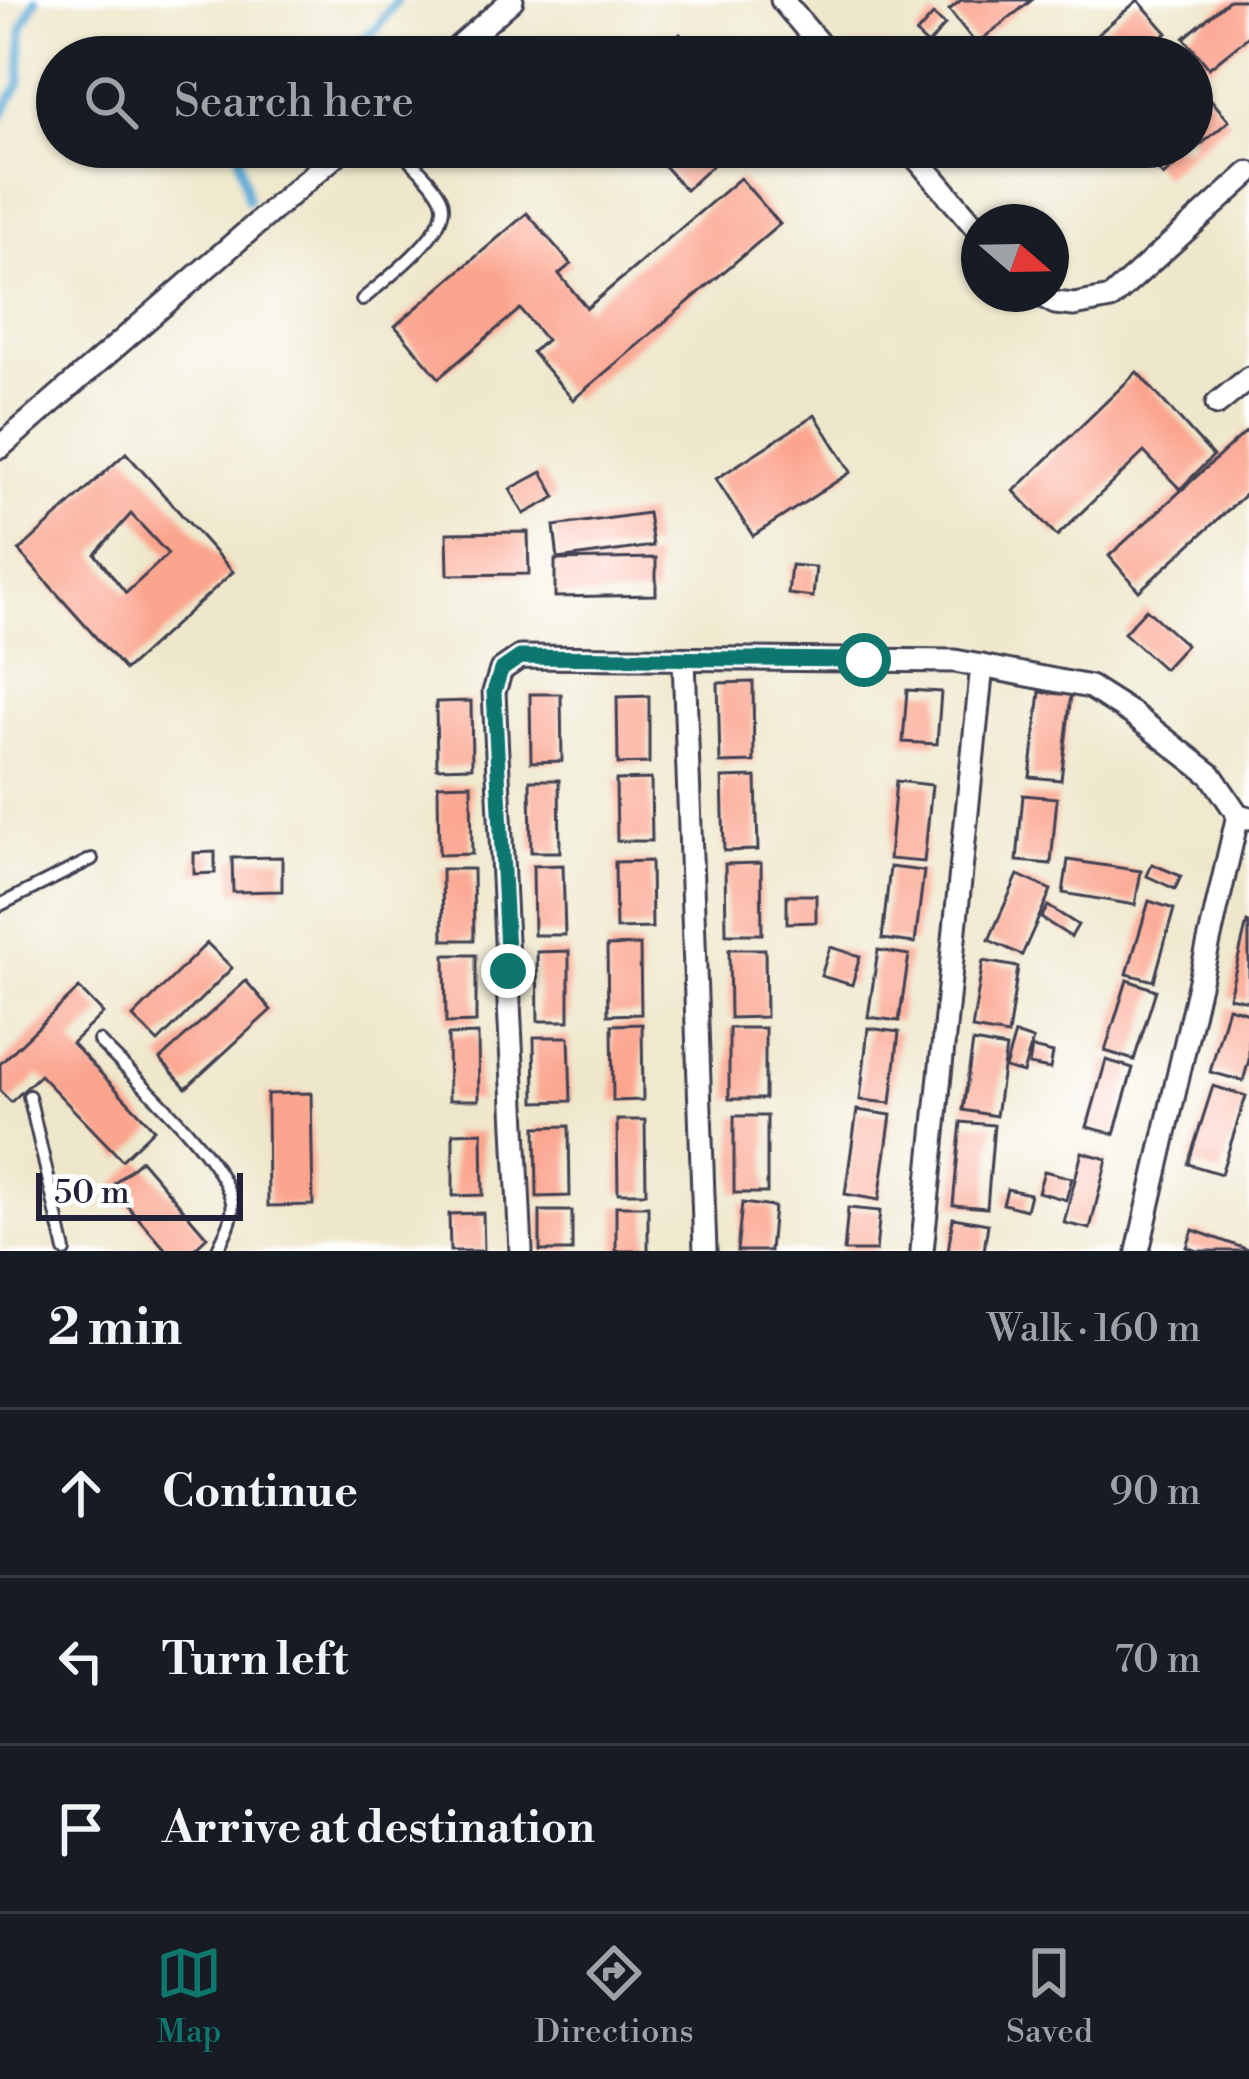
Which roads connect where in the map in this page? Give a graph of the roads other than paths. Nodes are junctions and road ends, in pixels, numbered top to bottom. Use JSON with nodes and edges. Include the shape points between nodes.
{"nodes":[{"id":1,"x":512,"y":0,"type":"edge"},
{"id":2,"x":782,"y":0,"type":"edge"},
{"id":3,"x":471,"y":36,"type":"edge"},
{"id":4,"x":812,"y":36,"type":"edge"},
{"id":5,"x":321,"y":168,"type":"edge"},
{"id":6,"x":415,"y":168,"type":"edge"},
{"id":7,"x":926,"y":168,"type":"edge"},
{"id":8,"x":1249,"y":173,"type":"edge"},
{"id":9,"x":961,"y":210,"type":"edge"},
{"id":10,"x":362,"y":300,"type":"dead end"},
{"id":11,"x":1069,"y":304,"type":"edge"},
{"id":12,"x":1249,"y":378,"type":"edge"},
{"id":13,"x":1217,"y":404,"type":"dead end"},
{"id":14,"x":0,"y":447,"type":"edge"},
{"id":15,"x":683,"y":659,"type":"junction"},
{"id":16,"x":982,"y":666,"type":"junction"},
{"id":17,"x":1243,"y":817,"type":"edge"},
{"id":18,"x":92,"y":860,"type":"dead end"},
{"id":19,"x":0,"y":905,"type":"edge"},
{"id":20,"x":99,"y":1041,"type":"dead end"},
{"id":21,"x":28,"y":1096,"type":"dead end"},
{"id":22,"x":65,"y":1251,"type":"edge"},
{"id":23,"x":217,"y":1251,"type":"edge"},
{"id":24,"x":521,"y":1251,"type":"edge"},
{"id":25,"x":705,"y":1251,"type":"edge"},
{"id":26,"x":922,"y":1251,"type":"edge"},
{"id":27,"x":1138,"y":1251,"type":"edge"}],
"edges":[{"from":1,"to":3,"type":"street"},
{"from":2,"to":4,"type":"street"},
{"from":5,"to":14,"type":"street"},
{"from":6,"to":10,"type":"lane","via":[[444,212],[428,240]]},
{"from":7,"to":9,"type":"street"},
{"from":8,"to":11,"type":"street","via":[[1111,298]]},
{"from":12,"to":13,"type":"street"},
{"from":15,"to":16,"type":"street"},
{"from":15,"to":24,"type":"street","via":[[520,657],[501,670],[494,692]]},
{"from":15,"to":25,"type":"street"},
{"from":16,"to":17,"type":"street","via":[[1090,687],[1211,775]]},
{"from":16,"to":26,"type":"street"},
{"from":17,"to":27,"type":"street"},
{"from":18,"to":19,"type":"lane"},
{"from":20,"to":23,"type":"lane","via":[[210,1157],[233,1213]]},
{"from":21,"to":22,"type":"lane"}]}
